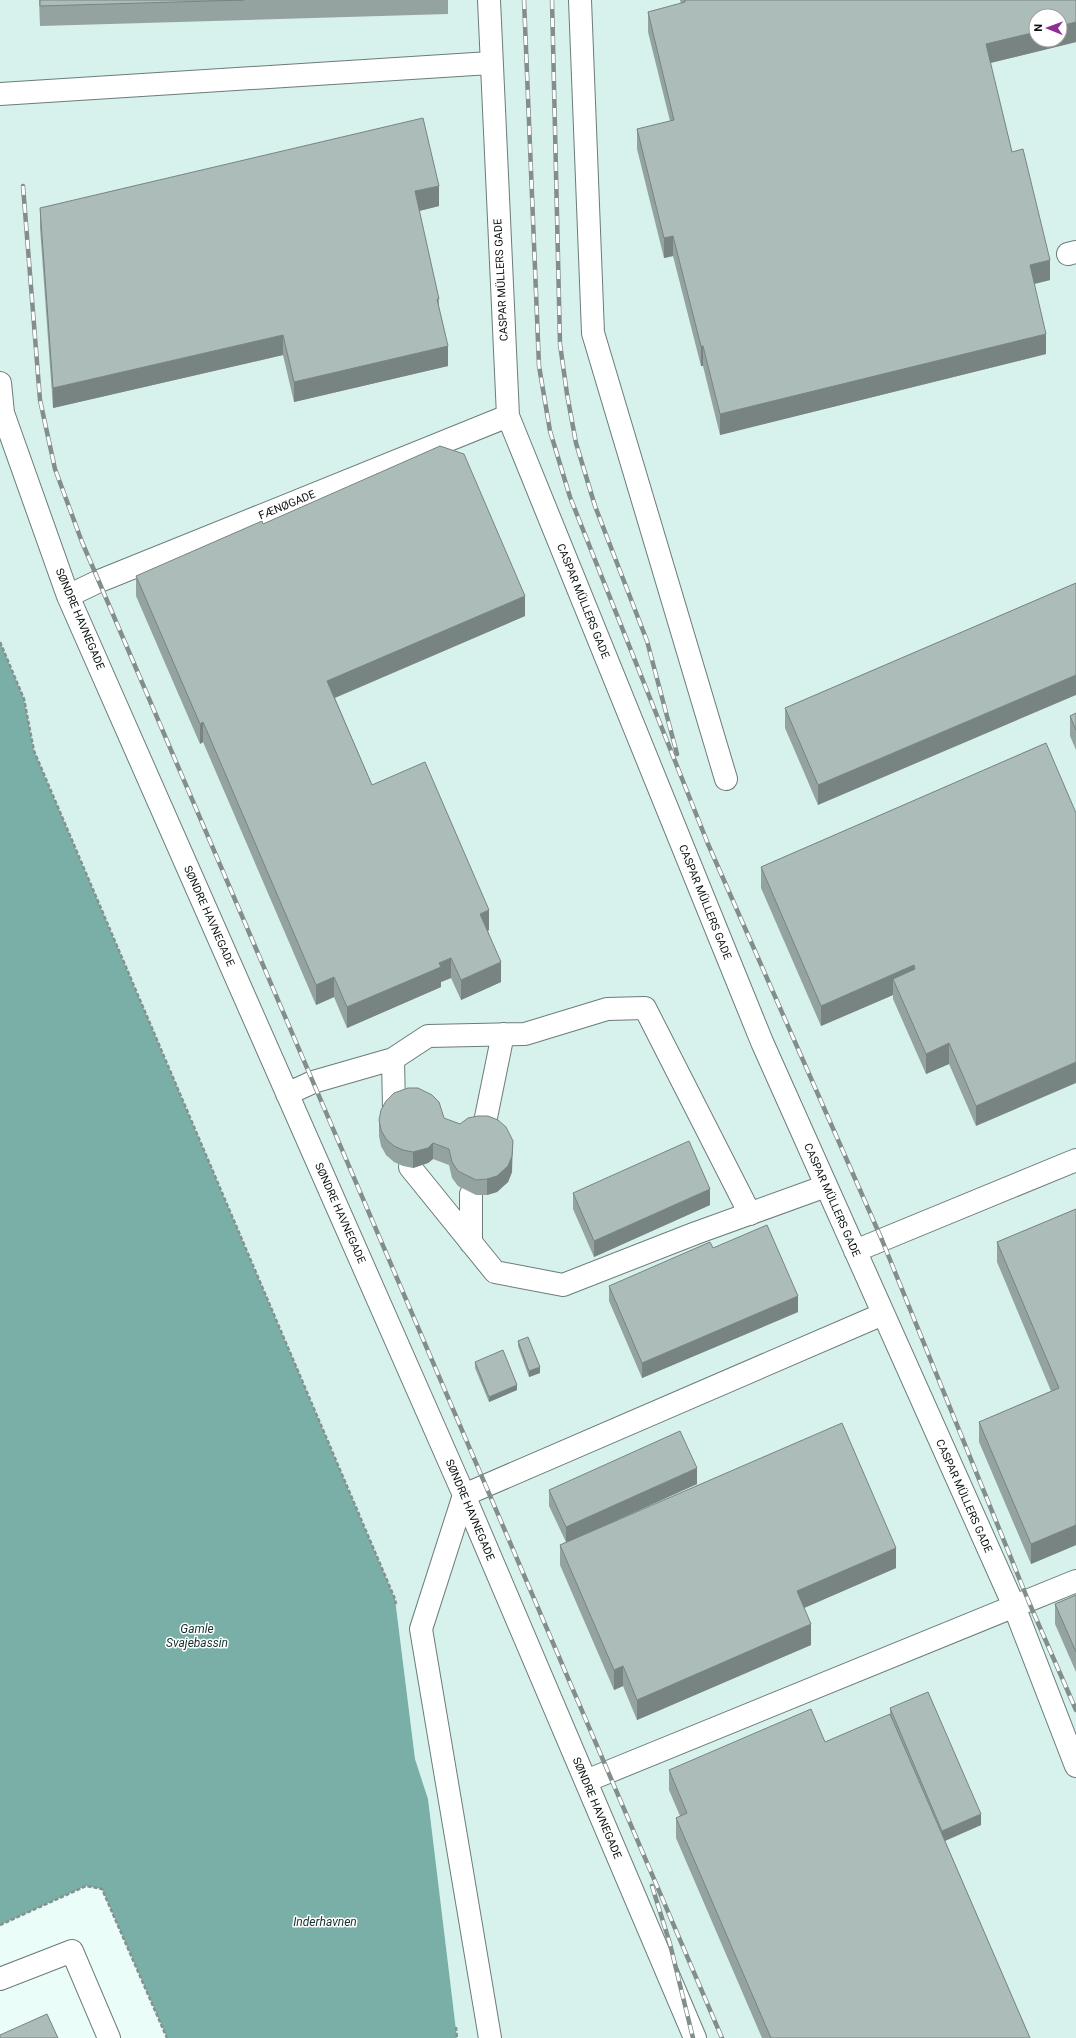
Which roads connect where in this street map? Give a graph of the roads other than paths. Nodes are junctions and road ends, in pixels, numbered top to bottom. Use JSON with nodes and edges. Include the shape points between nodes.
{"nodes":[{"id":1,"x":489,"y":0,"type":"edge"},
{"id":2,"x":580,"y":0,"type":"edge"},
{"id":3,"x":490,"y":63,"type":"junction"},
{"id":4,"x":0,"y":94,"type":"edge"},
{"id":5,"x":0,"y":383,"type":"edge"},
{"id":6,"x":508,"y":416,"type":"junction"},
{"id":7,"x":68,"y":596,"type":"junction"},
{"id":8,"x":726,"y":779,"type":"dead end"},
{"id":9,"x":503,"y":1034,"type":"junction"},
{"id":10,"x":393,"y":1059,"type":"junction"},
{"id":11,"x":288,"y":1094,"type":"junction"},
{"id":12,"x":394,"y":1109,"type":"edge"},
{"id":13,"x":483,"y":1132,"type":"edge"},
{"id":14,"x":1076,"y":1160,"type":"edge"},
{"id":15,"x":410,"y":1167,"type":"edge"},
{"id":16,"x":826,"y":1186,"type":"junction"},
{"id":17,"x":471,"y":1194,"type":"edge"},
{"id":18,"x":750,"y":1214,"type":"junction"},
{"id":19,"x":471,"y":1243,"type":"junction"},
{"id":20,"x":855,"y":1251,"type":"junction"},
{"id":21,"x":883,"y":1314,"type":"junction"},
{"id":22,"x":464,"y":1495,"type":"junction"},
{"id":23,"x":1076,"y":1580,"type":"edge"},
{"id":24,"x":1014,"y":1606,"type":"junction"},
{"id":25,"x":1076,"y":1766,"type":"edge"},
{"id":26,"x":586,"y":1782,"type":"junction"},
{"id":27,"x":0,"y":1979,"type":"edge"},
{"id":28,"x":109,"y":2038,"type":"edge"},
{"id":29,"x":490,"y":2038,"type":"edge"},
{"id":30,"x":695,"y":2038,"type":"edge"}],
"edges":[{"from":1,"to":3,"type":"street","name":"CASPAR MÜLLERS GADE"},
{"from":2,"to":8,"type":"street","via":[[593,333]]},
{"from":3,"to":4,"type":"street"},
{"from":3,"to":6,"type":"street","name":"CASPAR MÜLLERS GADE"},
{"from":5,"to":7,"type":"street","name":"SØNDRE HAVNEGADE","via":[[3,413]]},
{"from":6,"to":7,"type":"street","name":"FÆNØGADE"},
{"from":6,"to":16,"type":"street","name":"CASPAR MÜLLERS GADE","via":[[762,1042]]},
{"from":7,"to":11,"type":"street","name":"SØNDRE HAVNEGADE"},
{"from":9,"to":10,"type":"street","via":[[428,1036]]},
{"from":9,"to":13,"type":"street"},
{"from":9,"to":18,"type":"street","via":[[525,1034],[607,1009],[645,1008]]},
{"from":10,"to":11,"type":"street","via":[[312,1082]]},
{"from":10,"to":12,"type":"street"},
{"from":11,"to":22,"type":"street","name":"SØNDRE HAVNEGADE"},
{"from":14,"to":20,"type":"street"},
{"from":15,"to":19,"type":"street"},
{"from":16,"to":18,"type":"street"},
{"from":16,"to":20,"type":"street","name":"CASPAR MÜLLERS GADE"},
{"from":17,"to":19,"type":"street"},
{"from":18,"to":19,"type":"street","via":[[563,1285],[495,1272]]},
{"from":20,"to":21,"type":"street","name":"CASPAR MÜLLERS GADE"},
{"from":21,"to":22,"type":"street"},
{"from":21,"to":24,"type":"street","name":"CASPAR MÜLLERS GADE"},
{"from":22,"to":26,"type":"street","name":"SØNDRE HAVNEGADE"},
{"from":22,"to":29,"type":"street","via":[[421,1629]]},
{"from":23,"to":24,"type":"street"},
{"from":24,"to":25,"type":"street","name":"CASPAR MÜLLERS GADE"},
{"from":24,"to":26,"type":"street"},
{"from":26,"to":30,"type":"street","name":"SØNDRE HAVNEGADE"},
{"from":27,"to":28,"type":"street","via":[[72,1951]]}]}
